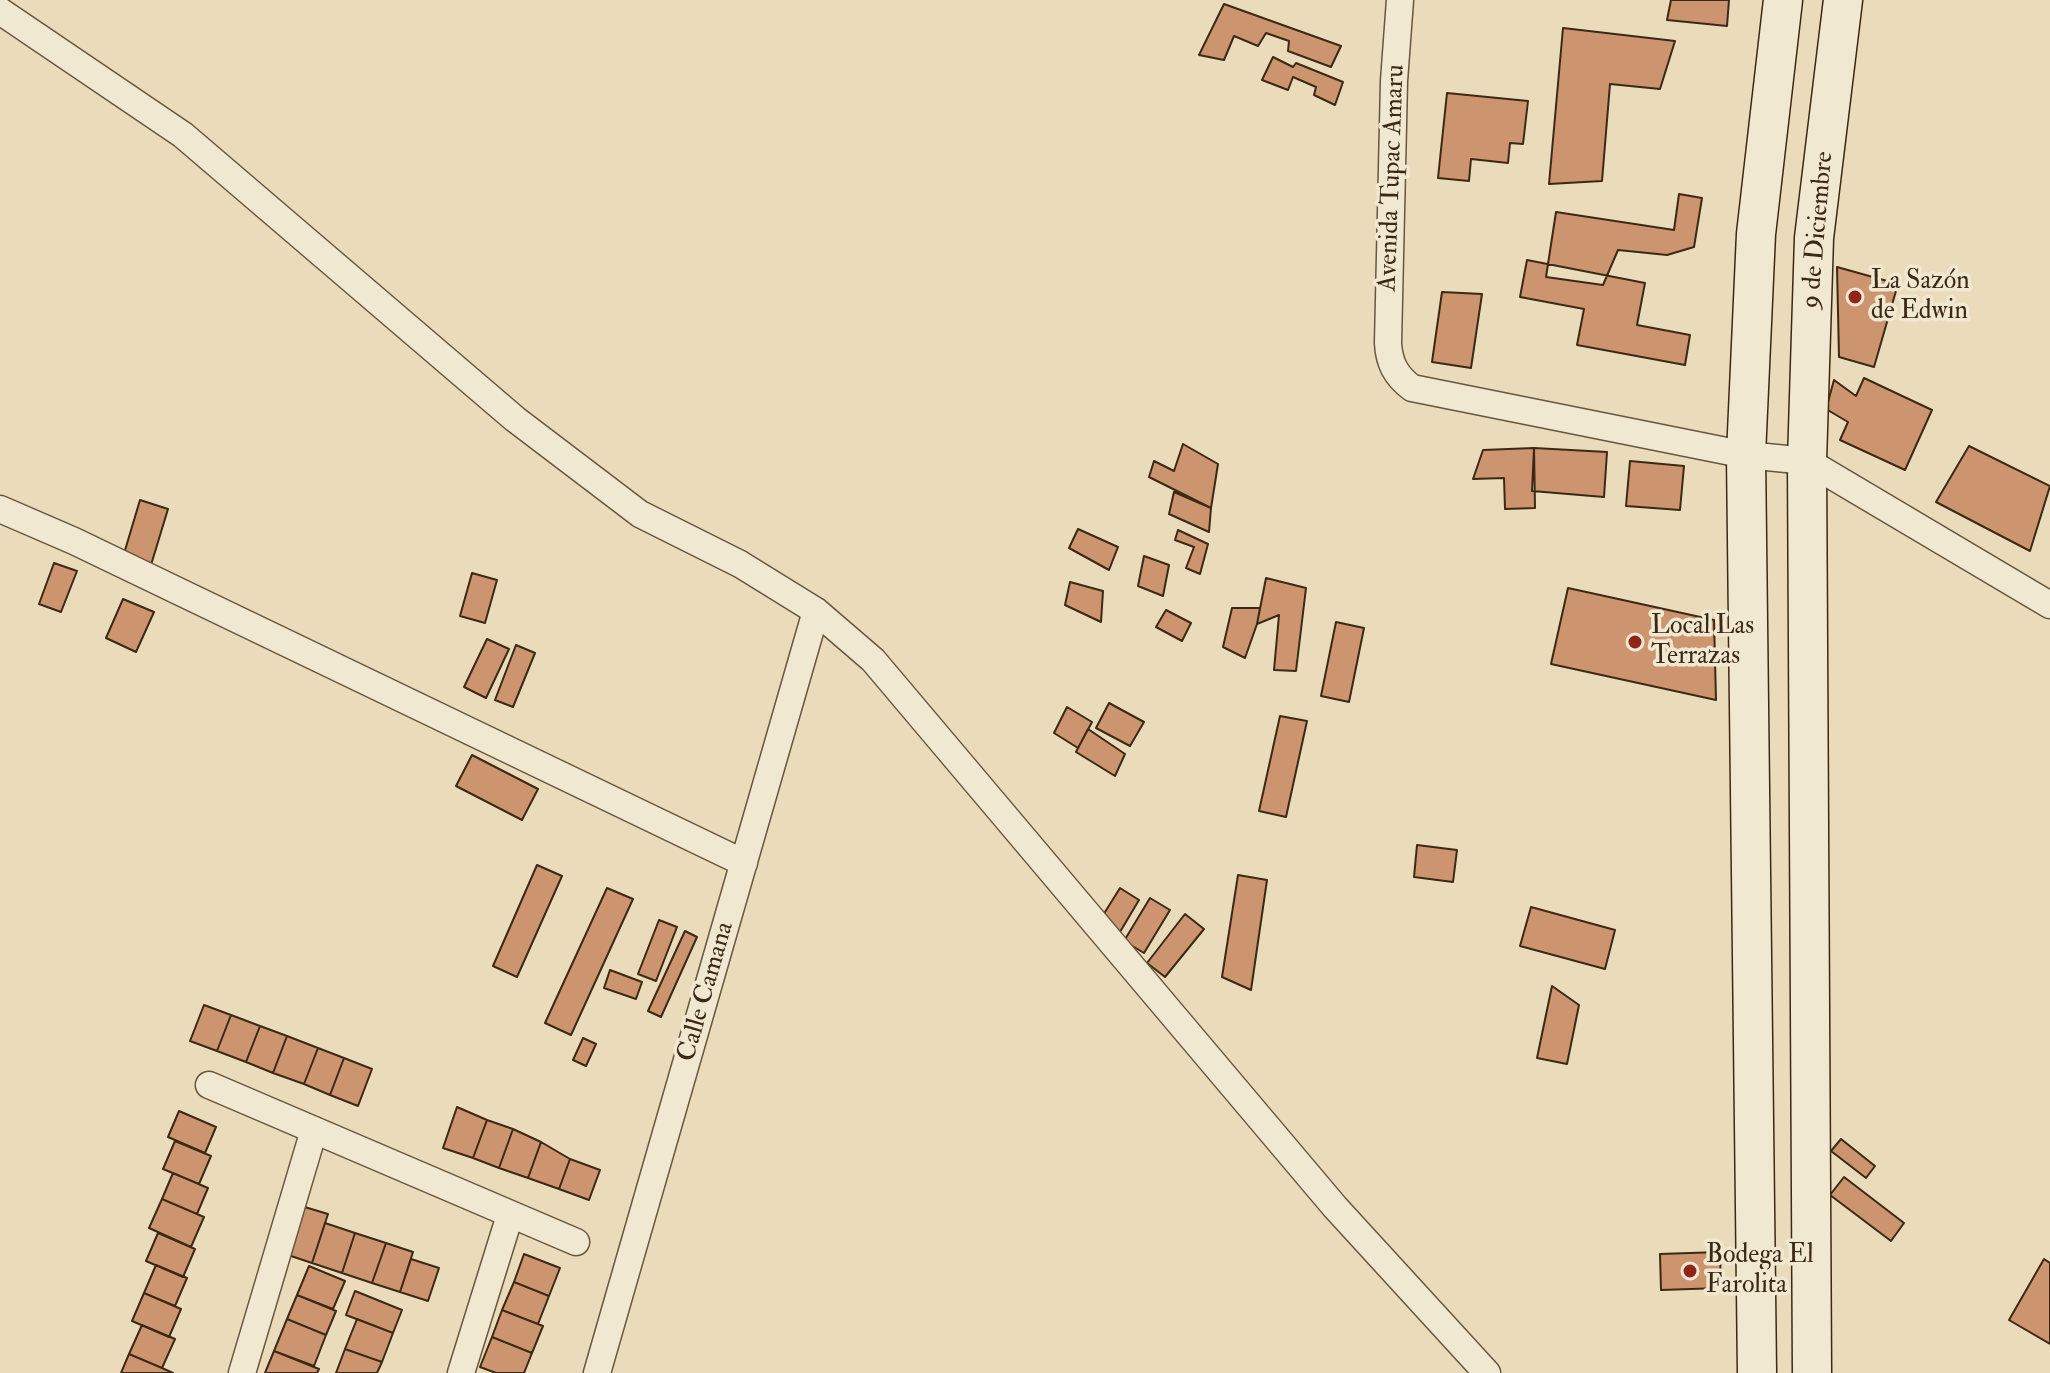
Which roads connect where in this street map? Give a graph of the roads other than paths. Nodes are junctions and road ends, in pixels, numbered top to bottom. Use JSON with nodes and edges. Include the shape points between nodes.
{"nodes":[{"id":1,"x":1400,"y":0,"type":"edge"},
{"id":2,"x":1783,"y":0,"type":"edge"},
{"id":3,"x":1843,"y":0,"type":"edge"},
{"id":4,"x":0,"y":11,"type":"edge"},
{"id":5,"x":1746,"y":455,"type":"junction"},
{"id":6,"x":1807,"y":461,"type":"junction"},
{"id":7,"x":0,"y":509,"type":"edge"},
{"id":8,"x":2050,"y":605,"type":"edge"},
{"id":9,"x":816,"y":611,"type":"junction"},
{"id":10,"x":744,"y":863,"type":"junction"},
{"id":11,"x":209,"y":1085,"type":"dead end"},
{"id":12,"x":314,"y":1130,"type":"junction"},
{"id":13,"x":510,"y":1215,"type":"junction"},
{"id":14,"x":576,"y":1242,"type":"dead end"},
{"id":15,"x":242,"y":1373,"type":"edge"},
{"id":16,"x":461,"y":1373,"type":"edge"},
{"id":17,"x":597,"y":1373,"type":"edge"},
{"id":18,"x":1487,"y":1373,"type":"edge"},
{"id":19,"x":1757,"y":1373,"type":"edge"},
{"id":20,"x":1812,"y":1373,"type":"edge"}],
"edges":[{"from":1,"to":5,"type":"street","name":"Avenida Tupac Amaru","via":[[1389,357],[1401,380],[1412,388]]},
{"from":2,"to":5,"type":"main road","via":[[1756,234]]},
{"from":3,"to":6,"type":"main road","name":"9 de Diciembre","via":[[1814,238]]},
{"from":4,"to":9,"type":"street","via":[[183,135],[515,419],[640,514],[740,564]]},
{"from":5,"to":6,"type":"street"},
{"from":5,"to":19,"type":"main road"},
{"from":6,"to":8,"type":"street"},
{"from":6,"to":20,"type":"main road","name":"9 de Diciembre"},
{"from":7,"to":10,"type":"street"},
{"from":9,"to":10,"type":"street","name":"Calle Camana"},
{"from":9,"to":18,"type":"street","via":[[873,660],[1335,1207]]},
{"from":10,"to":17,"type":"street","name":"Calle Camana"},
{"from":11,"to":12,"type":"street"},
{"from":12,"to":13,"type":"street"},
{"from":12,"to":15,"type":"street"},
{"from":13,"to":14,"type":"street"},
{"from":13,"to":16,"type":"street"}]}
